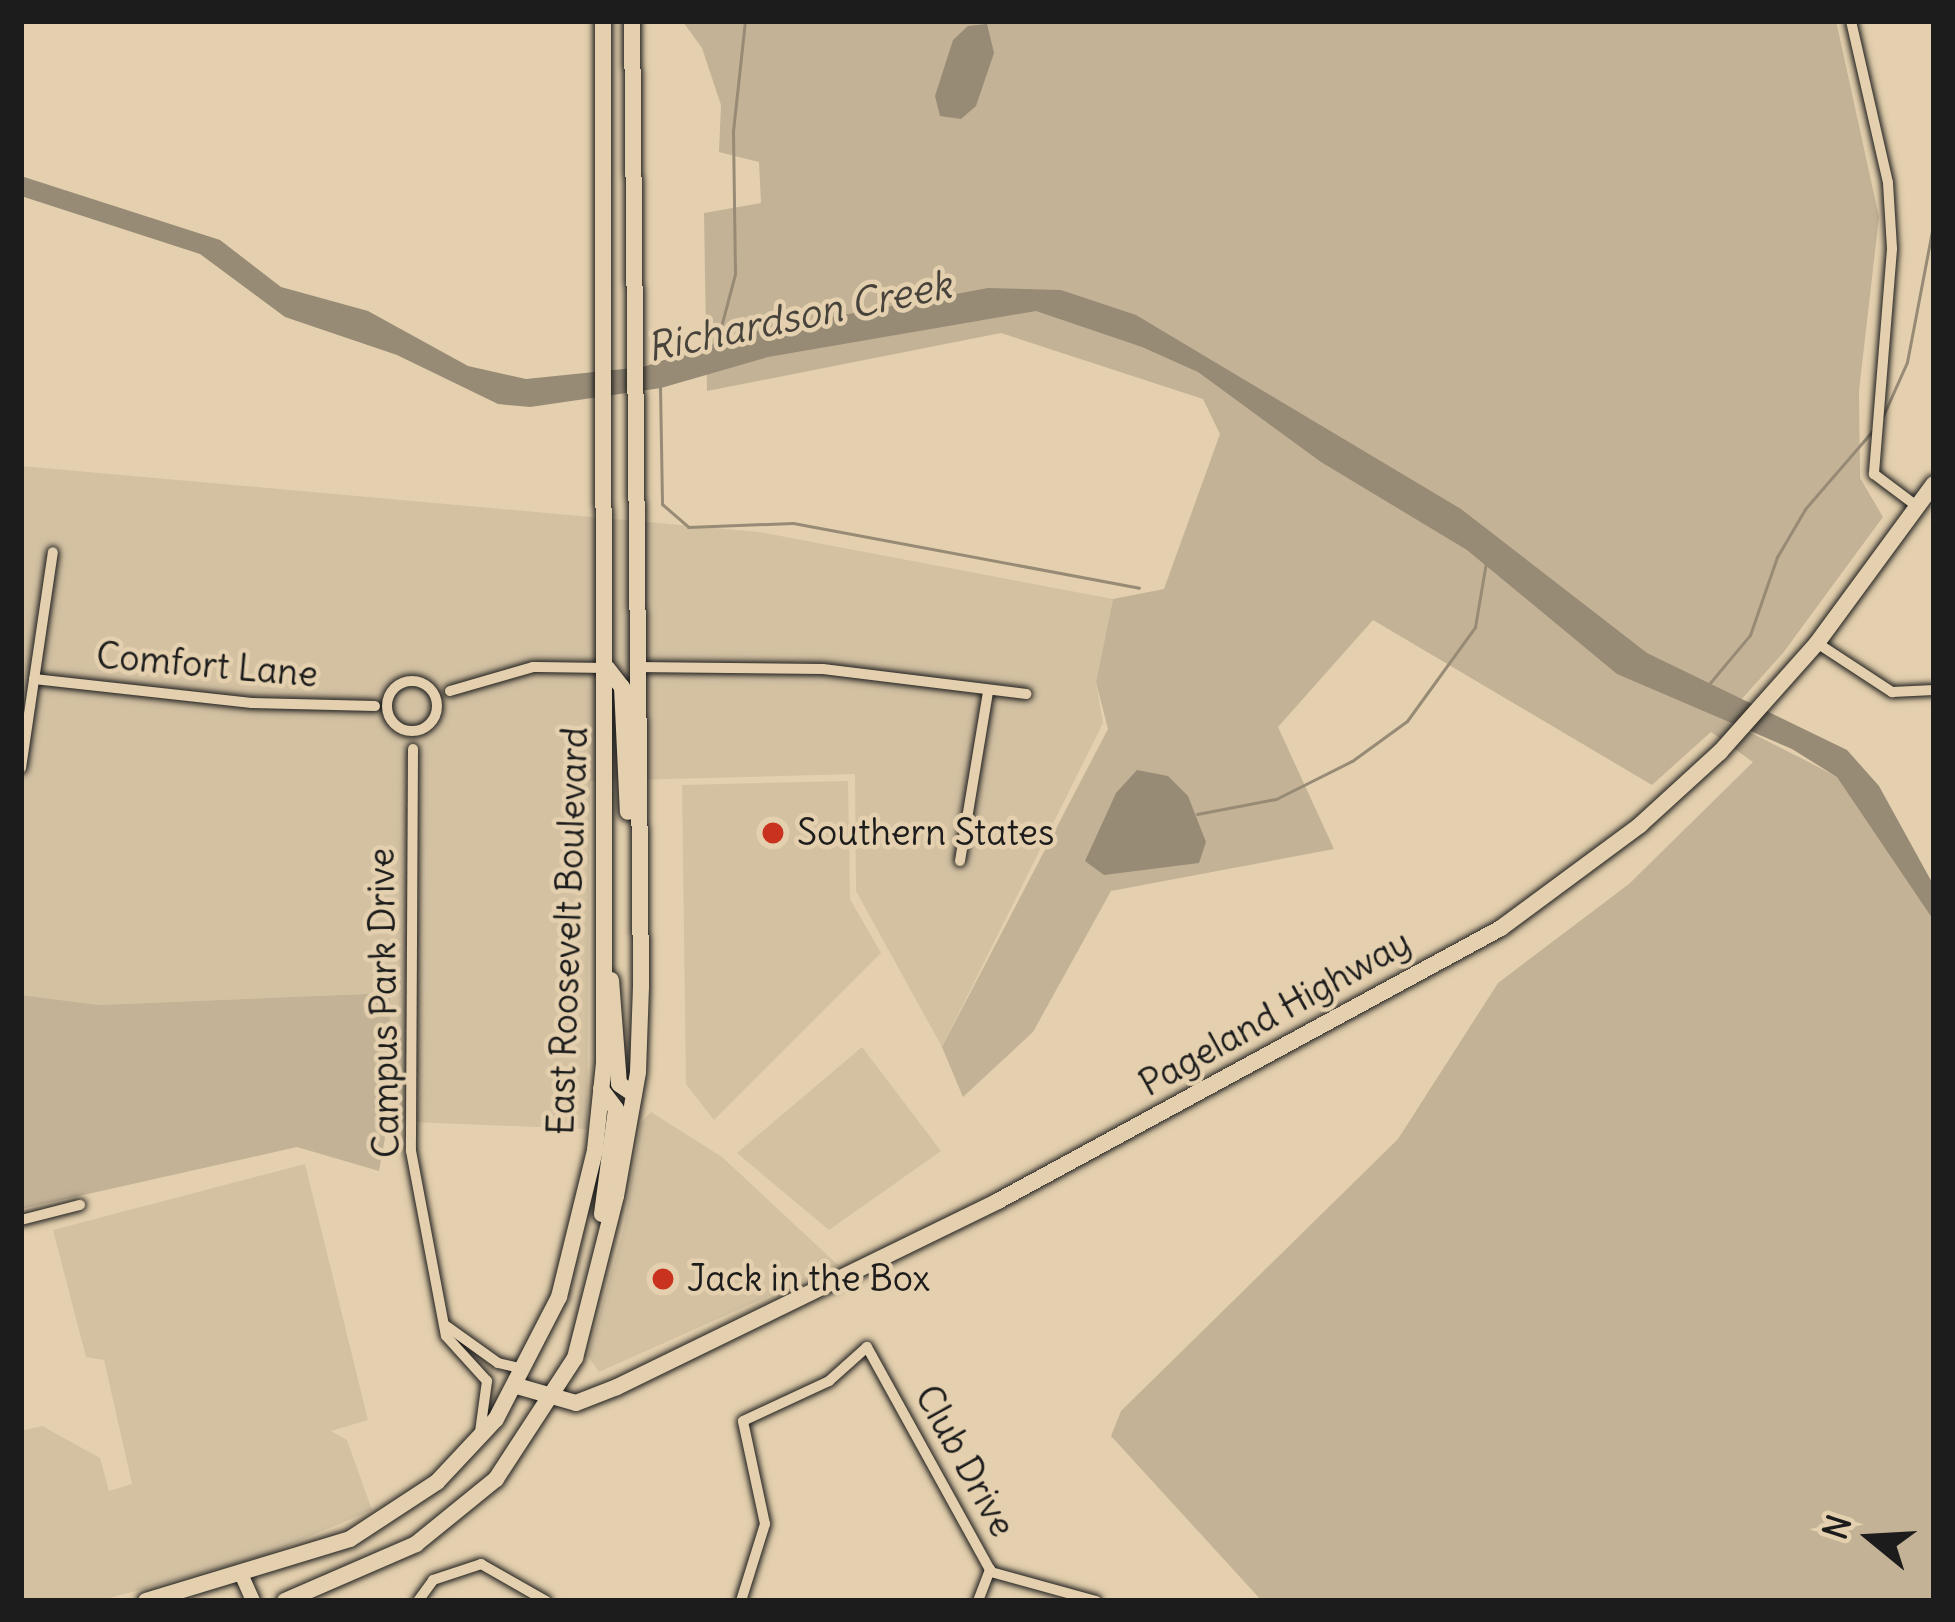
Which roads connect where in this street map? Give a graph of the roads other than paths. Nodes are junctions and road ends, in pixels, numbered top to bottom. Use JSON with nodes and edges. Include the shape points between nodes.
{"nodes":[{"id":1,"x":603,"y":21,"type":"edge"},
{"id":2,"x":622,"y":21,"type":"edge"},
{"id":3,"x":632,"y":21,"type":"edge"},
{"id":4,"x":1851,"y":21,"type":"edge"},
{"id":5,"x":632,"y":104,"type":"junction"},
{"id":6,"x":1934,"y":484,"type":"edge"},
{"id":7,"x":605,"y":499,"type":"junction"},
{"id":8,"x":1918,"y":507,"type":"junction"},
{"id":9,"x":53,"y":551,"type":"dead end"},
{"id":10,"x":1817,"y":643,"type":"junction"},
{"id":11,"x":607,"y":668,"type":"junction"},
{"id":12,"x":637,"y":668,"type":"junction"},
{"id":13,"x":34,"y":679,"type":"junction"},
{"id":14,"x":430,"y":689,"type":"junction"},
{"id":15,"x":1934,"y":690,"type":"edge"},
{"id":16,"x":449,"y":692,"type":"junction"},
{"id":17,"x":988,"y":692,"type":"junction"},
{"id":18,"x":391,"y":694,"type":"junction"},
{"id":19,"x":1026,"y":694,"type":"dead end"},
{"id":20,"x":437,"y":704,"type":"junction"},
{"id":21,"x":375,"y":706,"type":"junction"},
{"id":22,"x":388,"y":712,"type":"junction"},
{"id":23,"x":405,"y":730,"type":"junction"},
{"id":24,"x":421,"y":730,"type":"junction"},
{"id":25,"x":413,"y":749,"type":"junction"},
{"id":26,"x":21,"y":768,"type":"edge"},
{"id":27,"x":638,"y":860,"type":"junction"},
{"id":28,"x":960,"y":861,"type":"dead end"},
{"id":29,"x":606,"y":962,"type":"junction"},
{"id":30,"x":601,"y":1088,"type":"junction"},
{"id":31,"x":634,"y":1094,"type":"junction"},
{"id":32,"x":80,"y":1205,"type":"dead end"},
{"id":33,"x":21,"y":1220,"type":"edge"},
{"id":34,"x":600,"y":1268,"type":"junction"},
{"id":35,"x":445,"y":1325,"type":"junction"},
{"id":36,"x":521,"y":1378,"type":"junction"},
{"id":37,"x":550,"y":1399,"type":"junction"},
{"id":38,"x":478,"y":1438,"type":"junction"},
{"id":39,"x":990,"y":1569,"type":"junction"},
{"id":40,"x":242,"y":1576,"type":"junction"},
{"id":41,"x":146,"y":1601,"type":"edge"},
{"id":42,"x":253,"y":1601,"type":"edge"},
{"id":43,"x":285,"y":1601,"type":"edge"},
{"id":44,"x":418,"y":1601,"type":"edge"},
{"id":45,"x":546,"y":1601,"type":"edge"},
{"id":46,"x":741,"y":1601,"type":"edge"},
{"id":47,"x":978,"y":1601,"type":"edge"},
{"id":48,"x":1096,"y":1601,"type":"edge"}],
"edges":[{"from":1,"to":7,"type":"highway","name":"East Roosevelt Boulevard"},
{"from":2,"to":5,"type":"highway"},
{"from":3,"to":5,"type":"highway","name":"East Roosevelt Boulevard"},
{"from":4,"to":8,"type":"street","via":[[1889,205],[1874,474]]},
{"from":5,"to":12,"type":"highway","name":"East Roosevelt Boulevard"},
{"from":6,"to":8,"type":"highway","name":"Pageland Highway"},
{"from":7,"to":11,"type":"highway","name":"East Roosevelt Boulevard"},
{"from":7,"to":12,"type":"highway","via":[[619,656]]},
{"from":8,"to":10,"type":"highway","name":"Pageland Highway"},
{"from":9,"to":13,"type":"street"},
{"from":10,"to":15,"type":"street","via":[[1892,692]]},
{"from":10,"to":37,"type":"highway","name":"Pageland Highway","via":[[1720,752],[1640,825],[1501,928],[851,1276],[617,1387],[576,1402]]},
{"from":11,"to":16,"type":"street","via":[[533,667]]},
{"from":11,"to":27,"type":"highway","via":[[622,687]]},
{"from":11,"to":29,"type":"highway","name":"East Roosevelt Boulevard"},
{"from":12,"to":17,"type":"street","via":[[823,669]]},
{"from":12,"to":27,"type":"highway","name":"East Roosevelt Boulevard"},
{"from":13,"to":21,"type":"street","name":"Comfort Lane","via":[[252,703]]},
{"from":13,"to":26,"type":"street"},
{"from":14,"to":16,"type":"street"},
{"from":14,"to":18,"type":"street","via":[[408,682]]},
{"from":14,"to":20,"type":"street"},
{"from":16,"to":20,"type":"street"},
{"from":17,"to":19,"type":"street"},
{"from":17,"to":28,"type":"street","via":[[962,811]]},
{"from":18,"to":21,"type":"street"},
{"from":18,"to":22,"type":"street"},
{"from":20,"to":24,"type":"street"},
{"from":21,"to":22,"type":"street","name":"Comfort Lane"},
{"from":22,"to":23,"type":"street","name":"Comfort Lane"},
{"from":23,"to":24,"type":"street"},
{"from":23,"to":25,"type":"street","name":"Campus Park Drive"},
{"from":24,"to":25,"type":"street","name":"Campus Park Drive"},
{"from":25,"to":35,"type":"street","name":"Campus Park Drive","via":[[411,1151]]},
{"from":27,"to":31,"type":"highway","name":"East Roosevelt Boulevard"},
{"from":29,"to":30,"type":"highway","name":"East Roosevelt Boulevard"},
{"from":29,"to":31,"type":"highway","via":[[618,1005],[619,1084]]},
{"from":30,"to":34,"type":"highway","via":[[616,1109]]},
{"from":30,"to":36,"type":"highway","name":"East Roosevelt Boulevard","via":[[564,1277]]},
{"from":31,"to":34,"type":"highway","name":"East Roosevelt Boulevard"},
{"from":32,"to":33,"type":"street"},
{"from":34,"to":37,"type":"highway","name":"East Roosevelt Boulevard","via":[[574,1358]]},
{"from":35,"to":36,"type":"street"},
{"from":35,"to":38,"type":"street","name":"Campus Park Drive","via":[[450,1346],[487,1381]]},
{"from":36,"to":37,"type":"highway","name":"Pageland Highway"},
{"from":36,"to":38,"type":"highway","name":"East Roosevelt Boulevard"},
{"from":37,"to":43,"type":"highway","name":"East Roosevelt Boulevard","via":[[464,1510],[381,1563]]},
{"from":38,"to":40,"type":"highway","name":"East Roosevelt Boulevard","via":[[382,1523]]},
{"from":39,"to":46,"type":"street","name":"Club Drive","via":[[867,1347],[829,1381],[743,1421],[765,1523]]},
{"from":39,"to":47,"type":"street"},
{"from":39,"to":48,"type":"street","name":"Club Drive"},
{"from":40,"to":41,"type":"highway","name":"East Roosevelt Boulevard"},
{"from":40,"to":42,"type":"main road"},
{"from":44,"to":45,"type":"street","via":[[434,1580],[481,1564]]}]}
